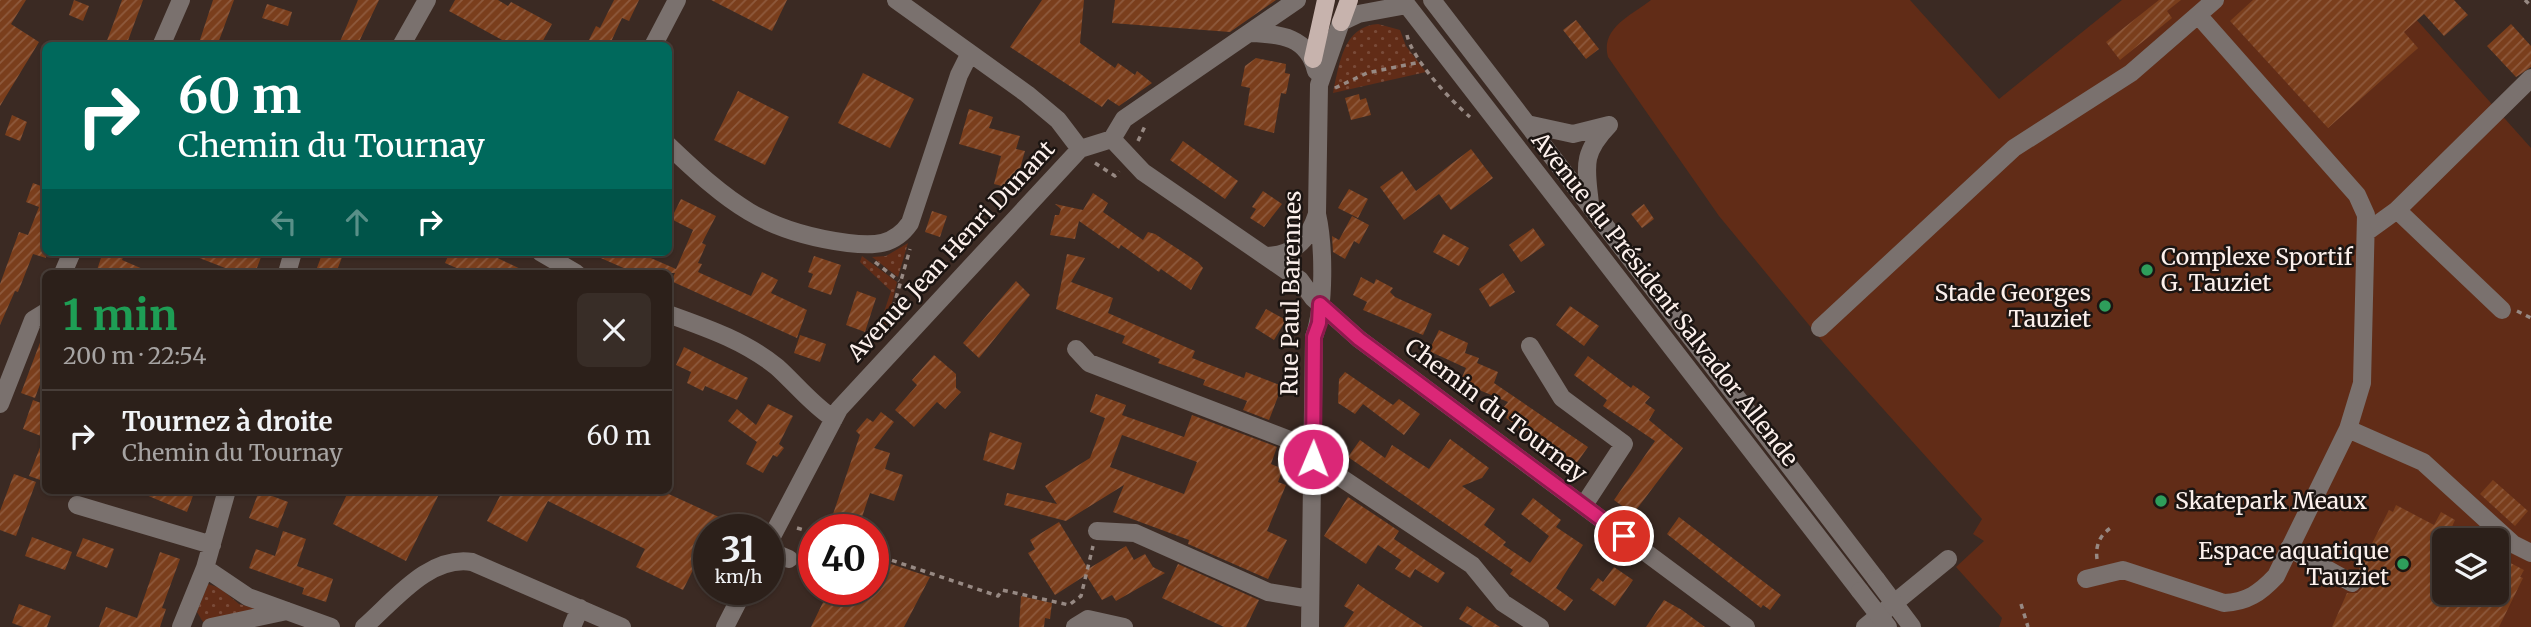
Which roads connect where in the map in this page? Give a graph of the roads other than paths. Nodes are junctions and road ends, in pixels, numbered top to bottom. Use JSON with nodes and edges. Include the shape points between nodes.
{"nodes":[{"id":1,"x":181,"y":0,"type":"edge"},
{"id":2,"x":427,"y":0,"type":"edge"},
{"id":3,"x":677,"y":0,"type":"edge"},
{"id":4,"x":896,"y":0,"type":"edge"},
{"id":5,"x":1297,"y":0,"type":"edge"},
{"id":6,"x":1326,"y":0,"type":"edge"},
{"id":7,"x":1349,"y":0,"type":"edge"},
{"id":8,"x":1432,"y":0,"type":"edge"},
{"id":9,"x":2215,"y":0,"type":"edge"},
{"id":10,"x":1405,"y":2,"type":"edge"},
{"id":11,"x":2198,"y":15,"type":"junction"},
{"id":12,"x":1341,"y":22,"type":"junction"},
{"id":13,"x":1251,"y":33,"type":"junction"},
{"id":14,"x":162,"y":42,"type":"edge"},
{"id":15,"x":403,"y":42,"type":"edge"},
{"id":16,"x":655,"y":42,"type":"edge"},
{"id":17,"x":970,"y":52,"type":"junction"},
{"id":18,"x":1313,"y":59,"type":"junction"},
{"id":19,"x":2531,"y":78,"type":"edge"},
{"id":20,"x":1325,"y":88,"type":"junction"},
{"id":21,"x":1527,"y":124,"type":"junction"},
{"id":22,"x":1112,"y":139,"type":"junction"},
{"id":23,"x":672,"y":149,"type":"edge"},
{"id":24,"x":1080,"y":149,"type":"junction"},
{"id":25,"x":1590,"y":204,"type":"junction"},
{"id":26,"x":2397,"y":210,"type":"junction"},
{"id":27,"x":1317,"y":214,"type":"junction"},
{"id":28,"x":1222,"y":229,"type":"junction"},
{"id":29,"x":2368,"y":231,"type":"junction"},
{"id":30,"x":547,"y":256,"type":"edge"},
{"id":31,"x":1267,"y":256,"type":"junction"},
{"id":32,"x":571,"y":270,"type":"edge"},
{"id":33,"x":1320,"y":304,"type":"junction"},
{"id":34,"x":2502,"y":310,"type":"dead end"},
{"id":35,"x":42,"y":314,"type":"edge"},
{"id":36,"x":672,"y":315,"type":"edge"},
{"id":37,"x":1820,"y":328,"type":"dead end"},
{"id":38,"x":1314,"y":337,"type":"junction"},
{"id":39,"x":1530,"y":346,"type":"dead end"},
{"id":40,"x":1076,"y":349,"type":"dead end"},
{"id":41,"x":0,"y":404,"type":"edge"},
{"id":42,"x":834,"y":419,"type":"junction"},
{"id":43,"x":2348,"y":429,"type":"junction"},
{"id":44,"x":1313,"y":454,"type":"junction"},
{"id":45,"x":226,"y":494,"type":"edge"},
{"id":46,"x":77,"y":505,"type":"dead end"},
{"id":47,"x":1584,"y":505,"type":"junction"},
{"id":48,"x":784,"y":514,"type":"edge"},
{"id":49,"x":1097,"y":531,"type":"road end"},
{"id":50,"x":212,"y":545,"type":"junction"},
{"id":51,"x":2289,"y":548,"type":"junction"},
{"id":52,"x":2531,"y":553,"type":"edge"},
{"id":53,"x":784,"y":557,"type":"edge"},
{"id":54,"x":789,"y":559,"type":"dead end"},
{"id":55,"x":1948,"y":559,"type":"dead end"},
{"id":56,"x":205,"y":568,"type":"junction"},
{"id":57,"x":2094,"y":577,"type":"road end"},
{"id":58,"x":2352,"y":583,"type":"dead end"},
{"id":59,"x":1310,"y":598,"type":"junction"},
{"id":60,"x":736,"y":605,"type":"edge"},
{"id":61,"x":580,"y":608,"type":"junction"},
{"id":62,"x":287,"y":611,"type":"junction"},
{"id":63,"x":181,"y":627,"type":"edge"},
{"id":64,"x":211,"y":627,"type":"edge"},
{"id":65,"x":331,"y":627,"type":"edge"},
{"id":66,"x":364,"y":627,"type":"edge"},
{"id":67,"x":572,"y":627,"type":"edge"},
{"id":68,"x":622,"y":627,"type":"edge"},
{"id":69,"x":725,"y":627,"type":"edge"},
{"id":70,"x":1075,"y":627,"type":"edge"},
{"id":71,"x":1124,"y":627,"type":"edge"},
{"id":72,"x":1310,"y":627,"type":"edge"},
{"id":73,"x":1540,"y":627,"type":"edge"},
{"id":74,"x":1746,"y":627,"type":"edge"},
{"id":75,"x":1865,"y":627,"type":"edge"},
{"id":76,"x":1888,"y":627,"type":"edge"},
{"id":77,"x":1912,"y":627,"type":"edge"}],
"edges":[{"from":1,"to":14,"type":"street"},
{"from":2,"to":15,"type":"street"},
{"from":3,"to":16,"type":"street"},
{"from":4,"to":17,"type":"street"},
{"from":5,"to":13,"type":"street"},
{"from":6,"to":18,"type":"main road"},
{"from":7,"to":12,"type":"main road"},
{"from":8,"to":21,"type":"street","name":"Avenue du Président Salvador Allende"},
{"from":9,"to":11,"type":"street"},
{"from":10,"to":12,"type":"street"},
{"from":10,"to":76,"type":"street","name":"Avenue du Président Salvador Allende","bridge":true},
{"from":11,"to":29,"type":"street","via":[[2357,194]]},
{"from":11,"to":37,"type":"street","via":[[2131,73],[2014,148]]},
{"from":12,"to":20,"type":"street","name":"Rue Paul Barennes"},
{"from":13,"to":18,"type":"street","via":[[1296,40]]},
{"from":13,"to":22,"type":"street","via":[[1124,119]]},
{"from":17,"to":23,"type":"street","via":[[909,223],[902,234],[880,245],[821,240],[764,222],[716,191]]},
{"from":17,"to":24,"type":"street","via":[[1048,111]]},
{"from":18,"to":20,"type":"street","name":"Rue Paul Barennes"},
{"from":19,"to":26,"type":"street"},
{"from":20,"to":27,"type":"street","name":"Rue Paul Barennes"},
{"from":21,"to":25,"type":"street","name":"Avenue du Président Salvador Allende"},
{"from":21,"to":25,"type":"street","via":[[1573,134],[1609,125],[1588,154],[1585,172]]},
{"from":22,"to":24,"type":"street","name":"Avenue Jean Henri Dunant"},
{"from":22,"to":28,"type":"street","via":[[1143,172]]},
{"from":24,"to":42,"type":"street","name":"Avenue Jean Henri Dunant","via":[[848,398]]},
{"from":25,"to":77,"type":"street","name":"Avenue du Président Salvador Allende","bridge":true},
{"from":26,"to":29,"type":"street"},
{"from":26,"to":34,"type":"street"},
{"from":27,"to":31,"type":"street","via":[[1307,239],[1285,254]]},
{"from":27,"to":33,"type":"street","name":"Rue Paul Barennes"},
{"from":28,"to":31,"type":"street","name":"Chemin du Tournay"},
{"from":28,"to":38,"type":"street","via":[[1233,244],[1290,285],[1307,308]]},
{"from":29,"to":43,"type":"street","via":[[2362,383]]},
{"from":30,"to":32,"type":"street"},
{"from":31,"to":33,"type":"street","name":"Chemin du Tournay","via":[[1300,280]]},
{"from":33,"to":38,"type":"street","name":"Rue Paul Barennes"},
{"from":33,"to":47,"type":"street","name":"Chemin du Tournay","via":[[1359,339]]},
{"from":35,"to":41,"type":"street","via":[[33,320]]},
{"from":36,"to":42,"type":"street","via":[[757,353]]},
{"from":38,"to":44,"type":"street","name":"Rue Paul Barennes"},
{"from":39,"to":47,"type":"street","via":[[1562,398],[1624,444]]},
{"from":40,"to":44,"type":"street","via":[[1090,363]]},
{"from":42,"to":48,"type":"street","name":"Avenue Jean Henri Dunant"},
{"from":43,"to":51,"type":"street"},
{"from":43,"to":52,"type":"street","via":[[2423,462],[2513,544]]},
{"from":44,"to":59,"type":"street","name":"Rue Paul Barennes"},
{"from":44,"to":73,"type":"street","via":[[1472,565],[1503,603]]},
{"from":45,"to":50,"type":"street"},
{"from":46,"to":50,"type":"street"},
{"from":47,"to":74,"type":"street","name":"Chemin du Tournay"},
{"from":49,"to":59,"type":"street","via":[[1135,533],[1268,592]]},
{"from":50,"to":56,"type":"street"},
{"from":51,"to":57,"type":"street","via":[[2264,589],[2238,603],[2213,600],[2131,572],[2115,570]]},
{"from":51,"to":58,"type":"street"},
{"from":53,"to":54,"type":"street"},
{"from":55,"to":75,"type":"street"},
{"from":56,"to":62,"type":"street","via":[[248,597]]},
{"from":56,"to":63,"type":"street"},
{"from":59,"to":72,"type":"street","name":"Rue Paul Barennes"},
{"from":60,"to":69,"type":"street"},
{"from":61,"to":66,"type":"street","via":[[472,562],[450,561],[429,572]]},
{"from":61,"to":67,"type":"street"},
{"from":61,"to":68,"type":"street"},
{"from":62,"to":64,"type":"street"},
{"from":62,"to":65,"type":"street"},
{"from":70,"to":71,"type":"street","via":[[1088,619]]}]}
